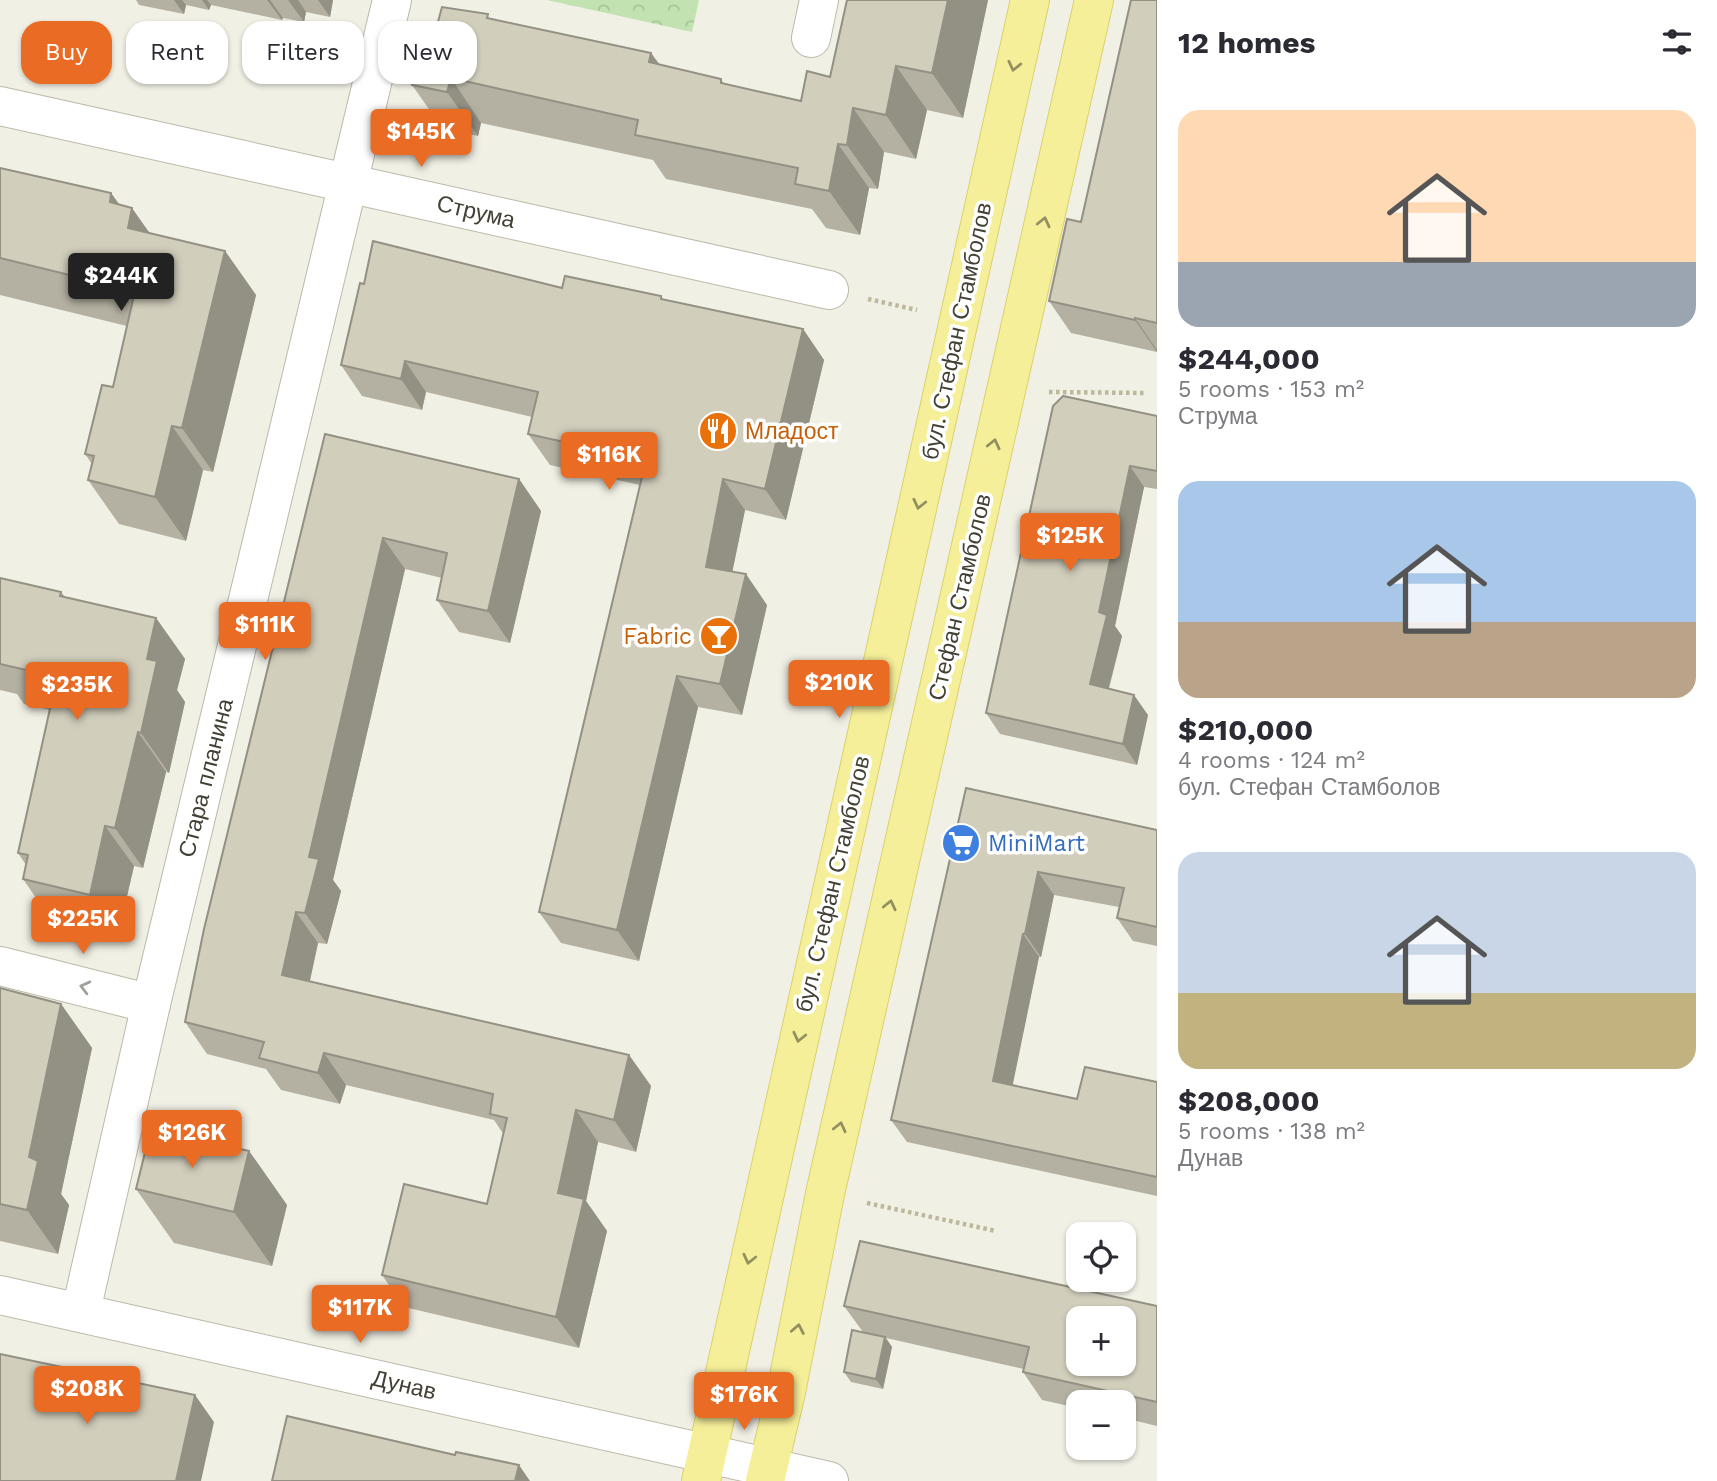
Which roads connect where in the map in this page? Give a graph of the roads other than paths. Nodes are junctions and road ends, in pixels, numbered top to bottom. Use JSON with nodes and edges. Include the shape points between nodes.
{"nodes":[{"id":1,"x":392,"y":0,"type":"edge"},
{"id":2,"x":819,"y":0,"type":"edge"},
{"id":3,"x":1030,"y":0,"type":"edge"},
{"id":4,"x":1094,"y":0,"type":"edge"},
{"id":5,"x":811,"y":38,"type":"dead end"},
{"id":6,"x":0,"y":106,"type":"edge"},
{"id":7,"x":348,"y":183,"type":"junction"},
{"id":8,"x":830,"y":290,"type":"road end"},
{"id":9,"x":0,"y":966,"type":"edge"},
{"id":10,"x":151,"y":1004,"type":"junction"},
{"id":11,"x":0,"y":1295,"type":"edge"},
{"id":12,"x":81,"y":1311,"type":"junction"},
{"id":13,"x":704,"y":1468,"type":"edge"},
{"id":14,"x":766,"y":1474,"type":"edge"},
{"id":15,"x":829,"y":1481,"type":"edge"}],
"edges":[{"from":1,"to":7,"type":"street","name":"Стара планина"},
{"from":2,"to":5,"type":"street"},
{"from":3,"to":13,"type":"main road","name":"бул. Стефан Стамболов","one_way":true},
{"from":14,"to":4,"type":"main road","name":"Стефан Стамболов","one_way":true},
{"from":6,"to":7,"type":"street","name":"Струма"},
{"from":7,"to":8,"type":"street","name":"Струма"},
{"from":7,"to":10,"type":"street","name":"Стара планина"},
{"from":10,"to":9,"type":"street","one_way":true},
{"from":10,"to":12,"type":"street","name":"Стара планина"},
{"from":11,"to":12,"type":"street","name":"Дунав"},
{"from":12,"to":13,"type":"street","name":"Дунав"},
{"from":13,"to":14,"type":"street","name":"Дунав"},
{"from":14,"to":15,"type":"street","name":"Дунав"}]}
